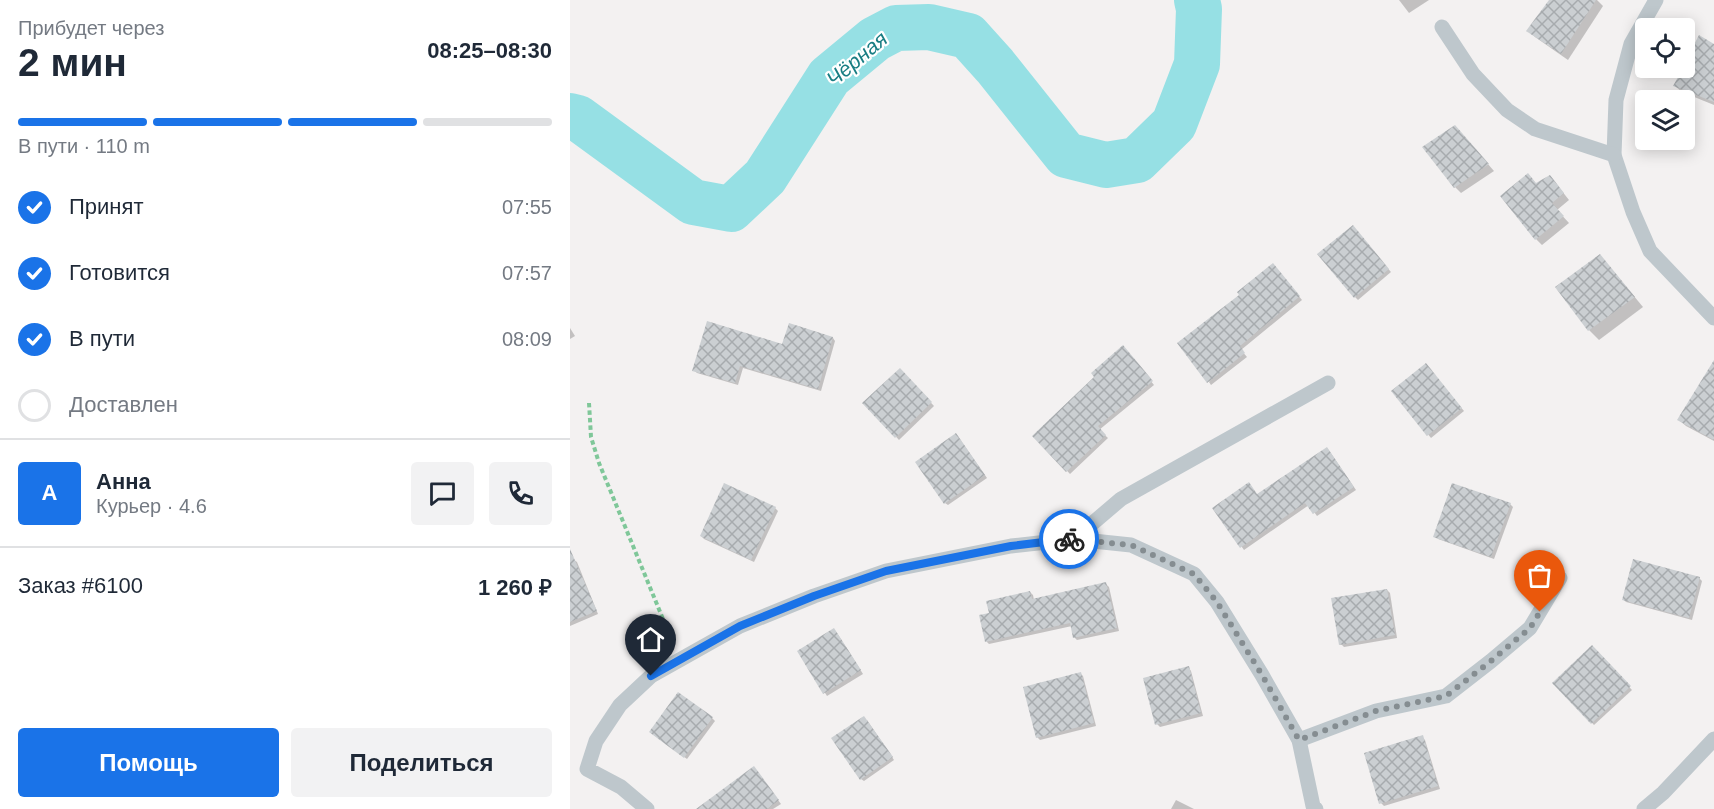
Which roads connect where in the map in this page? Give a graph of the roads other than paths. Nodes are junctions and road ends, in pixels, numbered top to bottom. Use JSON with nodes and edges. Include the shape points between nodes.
{"nodes":[{"id":1,"x":1656,"y":0,"type":"edge"},
{"id":2,"x":1442,"y":27,"type":"dead end"},
{"id":3,"x":1614,"y":155,"type":"junction"},
{"id":4,"x":1714,"y":318,"type":"edge"},
{"id":5,"x":1328,"y":383,"type":"dead end"},
{"id":6,"x":1074,"y":539,"type":"junction"},
{"id":7,"x":1560,"y":578,"type":"dead end"},
{"id":8,"x":1714,"y":739,"type":"edge"},
{"id":9,"x":1299,"y":740,"type":"junction"},
{"id":10,"x":647,"y":809,"type":"edge"},
{"id":11,"x":1316,"y":809,"type":"edge"},
{"id":12,"x":1644,"y":809,"type":"edge"}],
"edges":[{"from":1,"to":3,"type":"lane","via":[[1631,44],[1616,100]]},
{"from":2,"to":3,"type":"lane","via":[[1473,74],[1507,110],[1535,129]]},
{"from":3,"to":4,"type":"lane","via":[[1650,251]]},
{"from":5,"to":6,"type":"lane","via":[[1121,499]]},
{"from":6,"to":9,"type":"lane","via":[[1131,545],[1194,574],[1217,602]]},
{"from":6,"to":10,"type":"lane","via":[[1011,546],[886,571],[740,626],[651,676],[620,705],[596,741],[587,769],[621,787]]},
{"from":7,"to":9,"type":"lane","via":[[1530,628],[1446,696],[1376,711]]},
{"from":8,"to":12,"type":"lane"},
{"from":9,"to":11,"type":"lane"}]}
